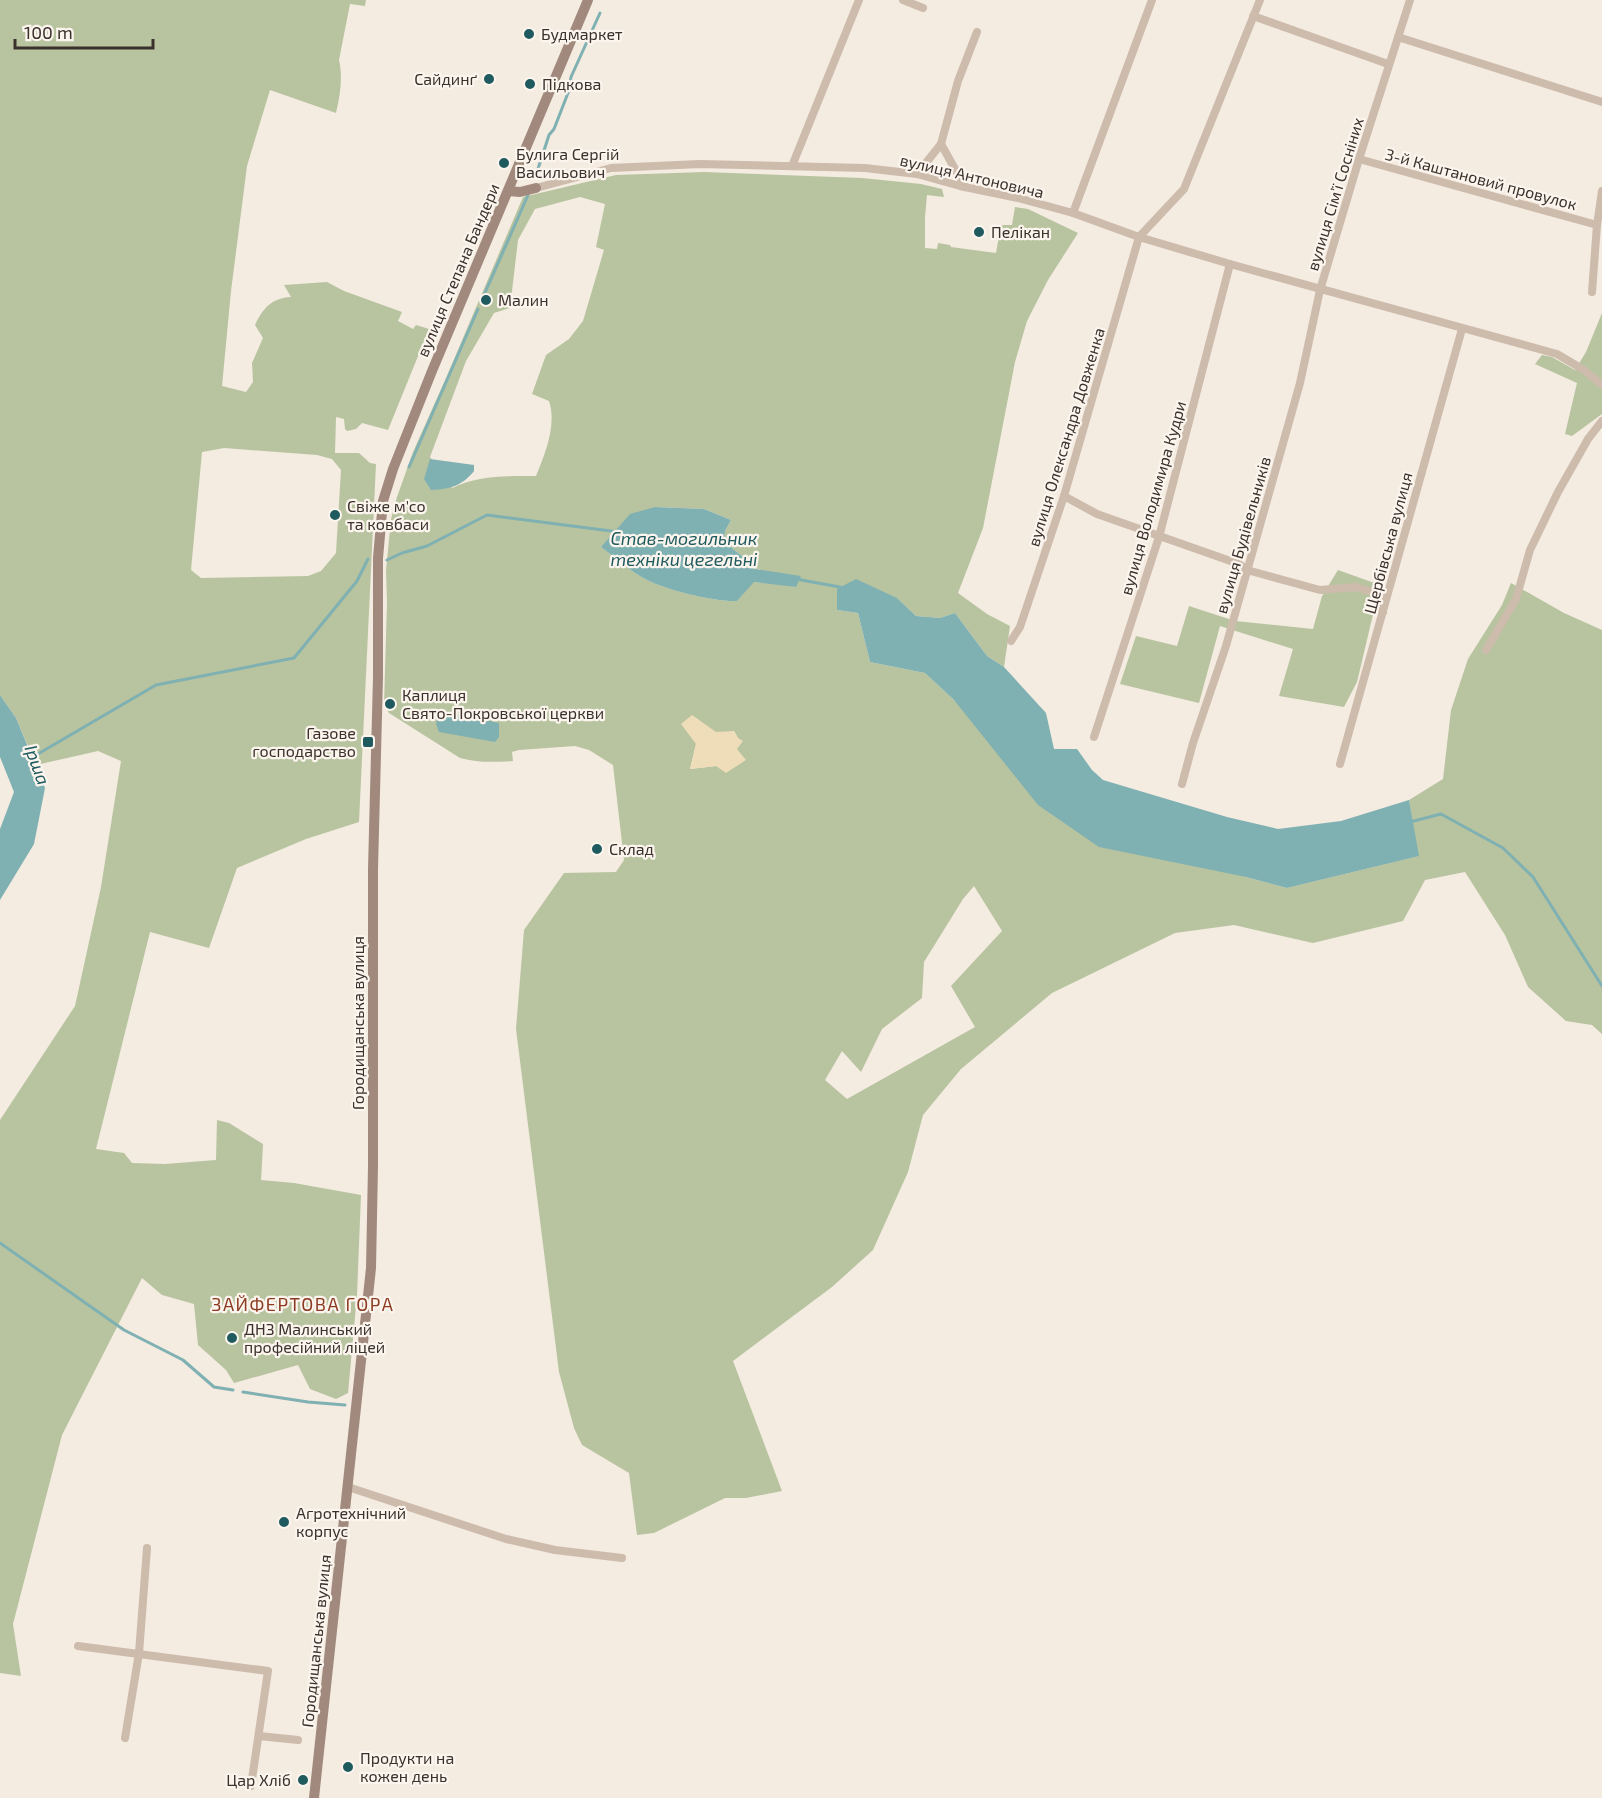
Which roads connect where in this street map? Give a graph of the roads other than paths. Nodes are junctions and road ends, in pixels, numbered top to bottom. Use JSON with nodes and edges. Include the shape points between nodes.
{"nodes":[{"id":1,"x":588,"y":0,"type":"edge"},
{"id":2,"x":859,"y":0,"type":"edge"},
{"id":3,"x":903,"y":0,"type":"edge"},
{"id":4,"x":1152,"y":0,"type":"edge"},
{"id":5,"x":1260,"y":0,"type":"edge"},
{"id":6,"x":1410,"y":0,"type":"edge"},
{"id":7,"x":923,"y":8,"type":"dead end"},
{"id":8,"x":1253,"y":16,"type":"junction"},
{"id":9,"x":977,"y":32,"type":"dead end"},
{"id":10,"x":1398,"y":37,"type":"junction"},
{"id":11,"x":1388,"y":64,"type":"junction"},
{"id":12,"x":1602,"y":102,"type":"edge"},
{"id":13,"x":941,"y":144,"type":"junction"},
{"id":14,"x":1359,"y":159,"type":"junction"},
{"id":15,"x":792,"y":166,"type":"junction"},
{"id":16,"x":917,"y":174,"type":"junction"},
{"id":17,"x":965,"y":187,"type":"junction"},
{"id":18,"x":536,"y":188,"type":"joint"},
{"id":19,"x":508,"y":191,"type":"junction"},
{"id":20,"x":1602,"y":191,"type":"edge"},
{"id":21,"x":1073,"y":213,"type":"junction"},
{"id":22,"x":1597,"y":225,"type":"junction"},
{"id":23,"x":1139,"y":237,"type":"junction"},
{"id":24,"x":1230,"y":264,"type":"junction"},
{"id":25,"x":1320,"y":290,"type":"junction"},
{"id":26,"x":1592,"y":292,"type":"dead end"},
{"id":27,"x":1462,"y":328,"type":"junction"},
{"id":28,"x":1602,"y":385,"type":"edge"},
{"id":29,"x":1602,"y":421,"type":"edge"},
{"id":30,"x":1064,"y":496,"type":"junction"},
{"id":31,"x":1159,"y":537,"type":"junction"},
{"id":32,"x":378,"y":558,"type":"joint"},
{"id":33,"x":1247,"y":570,"type":"junction"},
{"id":34,"x":1383,"y":612,"type":"junction"},
{"id":35,"x":1011,"y":641,"type":"dead end"},
{"id":36,"x":1486,"y":651,"type":"dead end"},
{"id":37,"x":1094,"y":737,"type":"dead end"},
{"id":38,"x":1340,"y":764,"type":"dead end"},
{"id":39,"x":1182,"y":784,"type":"dead end"},
{"id":40,"x":348,"y":1487,"type":"junction"},
{"id":41,"x":147,"y":1548,"type":"dead end"},
{"id":42,"x":622,"y":1558,"type":"dead end"},
{"id":43,"x":78,"y":1646,"type":"dead end"},
{"id":44,"x":139,"y":1653,"type":"junction"},
{"id":45,"x":259,"y":1736,"type":"junction"},
{"id":46,"x":125,"y":1738,"type":"dead end"},
{"id":47,"x":298,"y":1740,"type":"dead end"},
{"id":48,"x":251,"y":1786,"type":"dead end"},
{"id":49,"x":314,"y":1798,"type":"edge"}],
"edges":[{"from":1,"to":19,"type":"street","name":"вулиця Степана Бандери"},
{"from":2,"to":15,"type":"street"},
{"from":3,"to":7,"type":"street"},
{"from":4,"to":21,"type":"street"},
{"from":5,"to":8,"type":"street"},
{"from":6,"to":10,"type":"street","name":"вулиця Сім’ї Сосніних"},
{"from":8,"to":11,"type":"street"},
{"from":8,"to":23,"type":"street","via":[[1184,189]]},
{"from":9,"to":13,"type":"street","via":[[958,81]]},
{"from":10,"to":11,"type":"street","name":"вулиця Сім’ї Сосніних"},
{"from":10,"to":12,"type":"street"},
{"from":11,"to":14,"type":"street","name":"вулиця Сім’ї Сосніних"},
{"from":13,"to":16,"type":"street"},
{"from":13,"to":17,"type":"street"},
{"from":14,"to":22,"type":"street","name":"3-й Каштановий провулок"},
{"from":14,"to":25,"type":"street","name":"вулиця Сім’ї Сосніних"},
{"from":15,"to":16,"type":"street","name":"вулиця Антоновича"},
{"from":15,"to":18,"type":"street","name":"вулиця Антоновича","via":[[611,168]]},
{"from":16,"to":17,"type":"street","name":"вулиця Антоновича"},
{"from":17,"to":21,"type":"street","name":"вулиця Антоновича"},
{"from":18,"to":19,"type":"street"},
{"from":19,"to":32,"type":"street","name":"вулиця Степана Бандери","via":[[393,469],[383,501]]},
{"from":20,"to":22,"type":"street"},
{"from":21,"to":23,"type":"street","name":"вулиця Антоновича"},
{"from":22,"to":26,"type":"street"},
{"from":23,"to":24,"type":"street","name":"вулиця Антоновича"},
{"from":23,"to":30,"type":"street","name":"вулиця Олександра Довженка"},
{"from":24,"to":25,"type":"street","name":"вулиця Антоновича"},
{"from":24,"to":31,"type":"street","name":"вулиця Володимира Кудри"},
{"from":25,"to":27,"type":"street","name":"вулиця Сім’ї Сосніних"},
{"from":25,"to":33,"type":"street","name":"вулиця Будівельників","via":[[1300,383]]},
{"from":27,"to":28,"type":"street","name":"вулиця Сім’ї Сосніних","via":[[1557,354]]},
{"from":27,"to":34,"type":"street","name":"Щербівська вулиця"},
{"from":29,"to":36,"type":"street","via":[[1558,492],[1530,550],[1516,599]]},
{"from":30,"to":31,"type":"street","via":[[1097,514]]},
{"from":30,"to":35,"type":"street","name":"вулиця Олександра Довженка","via":[[1020,627]]},
{"from":31,"to":33,"type":"street"},
{"from":31,"to":37,"type":"street","name":"вулиця Володимира Кудри"},
{"from":32,"to":40,"type":"street","name":"Городищанська вулиця","via":[[372,1220]]},
{"from":33,"to":34,"type":"street","via":[[1320,590],[1356,587],[1375,593]]},
{"from":33,"to":39,"type":"street","name":"вулиця Будівельників"},
{"from":34,"to":38,"type":"street","name":"Щербівська вулиця"},
{"from":40,"to":42,"type":"street","via":[[506,1539]]},
{"from":40,"to":49,"type":"street","name":"Городищанська вулиця"},
{"from":41,"to":44,"type":"street"},
{"from":43,"to":44,"type":"street"},
{"from":44,"to":45,"type":"street","via":[[268,1671]]},
{"from":44,"to":46,"type":"street"},
{"from":45,"to":47,"type":"street"},
{"from":45,"to":48,"type":"street"}]}
